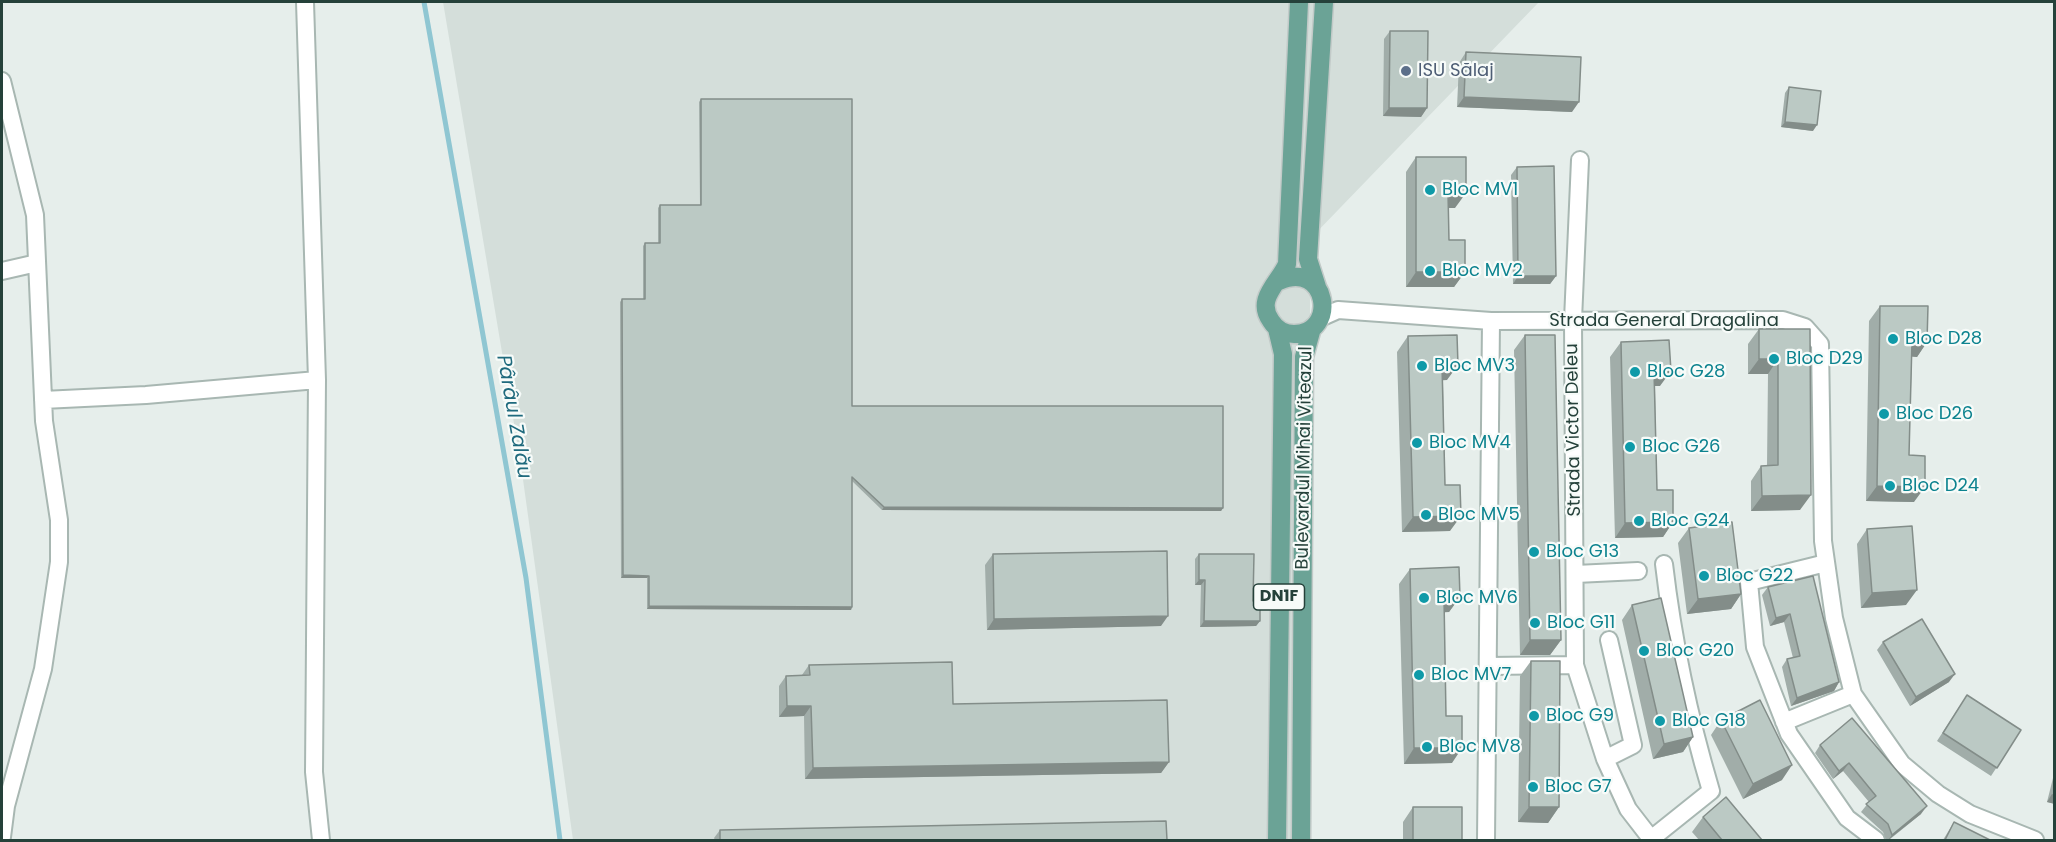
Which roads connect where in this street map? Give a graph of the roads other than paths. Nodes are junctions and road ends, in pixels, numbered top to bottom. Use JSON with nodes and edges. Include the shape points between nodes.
{"nodes":[{"id":1,"x":305,"y":2,"type":"edge"},
{"id":2,"x":1299,"y":2,"type":"edge"},
{"id":3,"x":1324,"y":2,"type":"edge"},
{"id":4,"x":1297,"y":25,"type":"junction"},
{"id":5,"x":1322,"y":26,"type":"junction"},
{"id":6,"x":2,"y":81,"type":"edge"},
{"id":7,"x":1580,"y":160,"type":"dead end"},
{"id":8,"x":37,"y":263,"type":"junction"},
{"id":9,"x":2,"y":271,"type":"edge"},
{"id":10,"x":1279,"y":281,"type":"junction"},
{"id":11,"x":1320,"y":293,"type":"junction"},
{"id":12,"x":1338,"y":310,"type":"junction"},
{"id":13,"x":1573,"y":320,"type":"junction"},
{"id":14,"x":1491,"y":321,"type":"junction"},
{"id":15,"x":1316,"y":323,"type":"junction"},
{"id":16,"x":1277,"y":329,"type":"junction"},
{"id":17,"x":317,"y":380,"type":"junction"},
{"id":18,"x":44,"y":400,"type":"junction"},
{"id":19,"x":1826,"y":563,"type":"junction"},
{"id":20,"x":1664,"y":564,"type":"dead end"},
{"id":21,"x":1638,"y":571,"type":"dead end"},
{"id":22,"x":1576,"y":574,"type":"junction"},
{"id":23,"x":1609,"y":640,"type":"dead end"},
{"id":24,"x":1575,"y":665,"type":"junction"},
{"id":25,"x":1488,"y":666,"type":"junction"},
{"id":26,"x":1853,"y":694,"type":"junction"},
{"id":27,"x":1784,"y":722,"type":"junction"},
{"id":28,"x":1605,"y":759,"type":"junction"},
{"id":29,"x":2,"y":837,"type":"edge"},
{"id":30,"x":321,"y":840,"type":"edge"},
{"id":31,"x":1277,"y":840,"type":"edge"},
{"id":32,"x":1301,"y":840,"type":"edge"},
{"id":33,"x":1486,"y":840,"type":"edge"},
{"id":34,"x":1652,"y":840,"type":"edge"},
{"id":35,"x":1876,"y":840,"type":"edge"},
{"id":36,"x":2035,"y":840,"type":"edge"}],
"edges":[{"from":1,"to":17,"type":"street"},
{"from":2,"to":4,"type":"main road","name":"Bulevardul Mihai Viteazul","number":"DN1F"},
{"from":3,"to":5,"type":"main road","name":"Bulevardul Mihai Viteazul","number":"DN1F"},
{"from":4,"to":5,"type":"main road"},
{"from":4,"to":10,"type":"main road","name":"Bulevardul Mihai Viteazul","number":"DN1F","via":[[1287,264]]},
{"from":5,"to":11,"type":"main road","name":"Bulevardul Mihai Viteazul","number":"DN1F","via":[[1308,260]]},
{"from":6,"to":8,"type":"street","via":[[35,215]]},
{"from":7,"to":13,"type":"street","name":"Strada Victor Deleu"},
{"from":8,"to":9,"type":"street"},
{"from":8,"to":18,"type":"street"},
{"from":10,"to":11,"type":"main road","via":[[1294,276],[1311,281]]},
{"from":10,"to":16,"type":"main road","name":"Bulevardul Mihai Viteazul","number":"DN1F","via":[[1269,291],[1265,304],[1268,318]]},
{"from":11,"to":12,"type":"street"},
{"from":11,"to":15,"type":"main road","name":"Bulevardul Mihai Viteazul","number":"DN1F"},
{"from":12,"to":14,"type":"street","name":"Strada General Dragalina"},
{"from":12,"to":15,"type":"street","name":"Strada General Dragalina"},
{"from":13,"to":14,"type":"street","name":"Strada General Dragalina"},
{"from":13,"to":19,"type":"street","name":"Strada General Dragalina","via":[[1784,320],[1805,327],[1820,344]]},
{"from":13,"to":22,"type":"street","name":"Strada Victor Deleu"},
{"from":14,"to":25,"type":"street"},
{"from":15,"to":16,"type":"main road","name":"Bulevardul Mihai Viteazul","via":[[1295,334]]},
{"from":15,"to":32,"type":"main road","name":"Bulevardul Mihai Viteazul","number":"DN1F","via":[[1304,357]]},
{"from":16,"to":31,"type":"main road","name":"Bulevardul Mihai Viteazul","number":"DN1F","via":[[1283,354]]},
{"from":17,"to":18,"type":"street"},
{"from":17,"to":30,"type":"street","via":[[314,772]]},
{"from":18,"to":29,"type":"street","via":[[59,562],[43,669],[6,806]]},
{"from":19,"to":26,"type":"street","name":"Strada General Dragalina","via":[[1834,618]]},
{"from":19,"to":27,"type":"street","via":[[1749,582],[1755,647]]},
{"from":20,"to":34,"type":"street","via":[[1668,605],[1695,736],[1711,791]]},
{"from":21,"to":22,"type":"street"},
{"from":22,"to":24,"type":"street","name":"Strada Victor Deleu"},
{"from":23,"to":28,"type":"street","via":[[1633,745]]},
{"from":24,"to":25,"type":"street"},
{"from":24,"to":28,"type":"street","name":"Strada Victor Deleu"},
{"from":25,"to":33,"type":"street"},
{"from":26,"to":27,"type":"street"},
{"from":26,"to":36,"type":"street","name":"Strada General Dragalina","via":[[1902,764],[1938,794],[1970,814]]},
{"from":27,"to":35,"type":"street","via":[[1847,818]]},
{"from":28,"to":34,"type":"street","name":"Strada Victor Deleu","via":[[1628,809]]}]}
